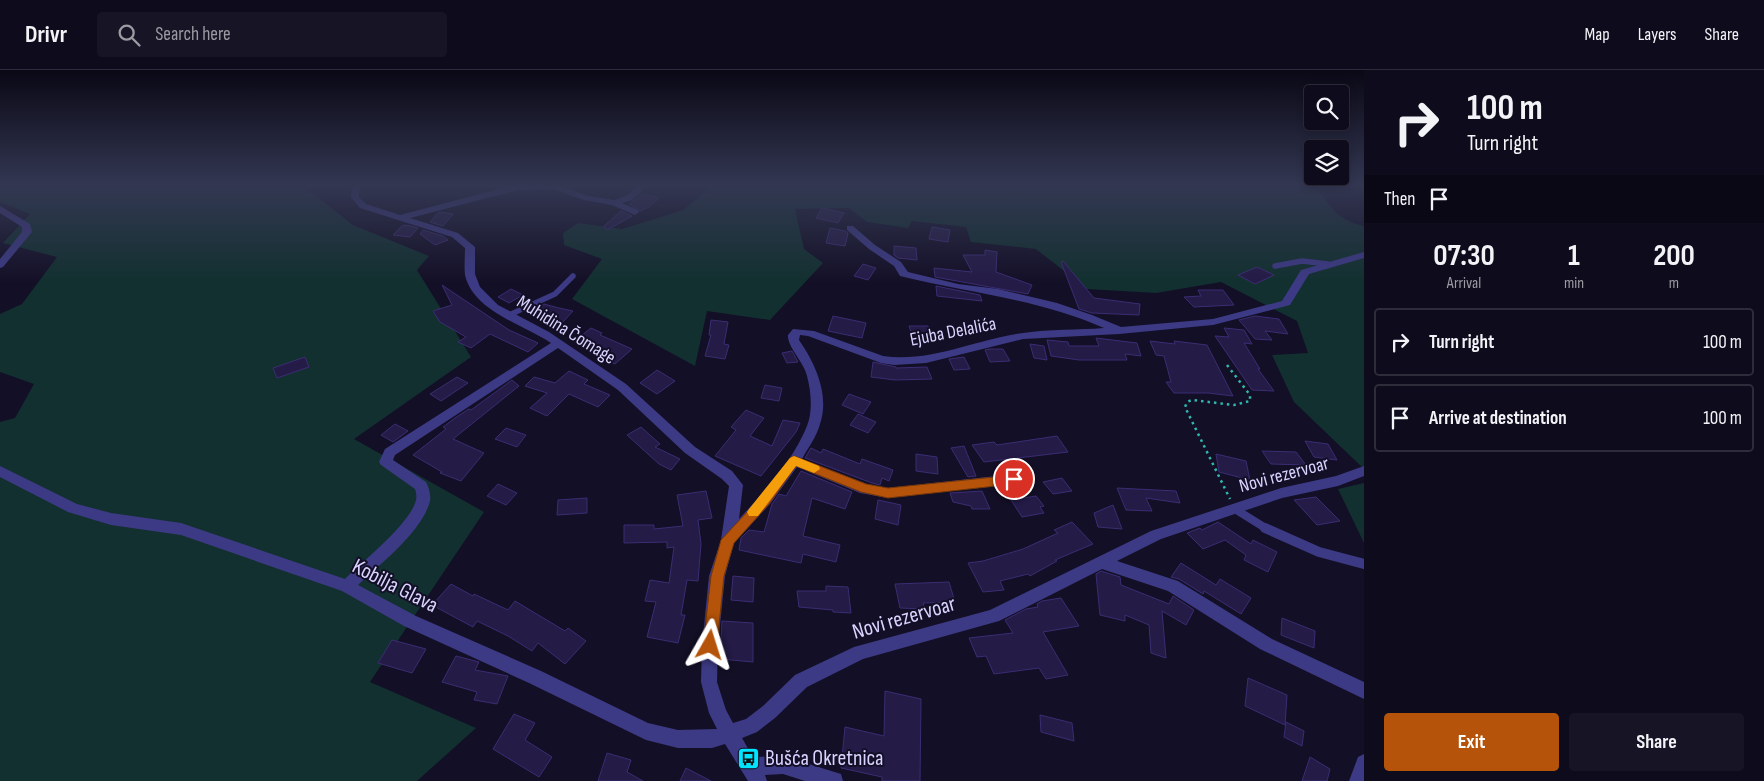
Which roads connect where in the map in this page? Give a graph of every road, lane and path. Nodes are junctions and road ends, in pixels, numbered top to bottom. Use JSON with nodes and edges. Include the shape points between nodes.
{"nodes":[{"id":1,"x":13,"y":217,"type":"edge"},
{"id":2,"x":400,"y":217,"type":"edge"},
{"id":3,"x":397,"y":218,"type":"joint"},
{"id":4,"x":850,"y":228,"type":"dead end"},
{"id":5,"x":1364,"y":255,"type":"edge"},
{"id":6,"x":1328,"y":264,"type":"junction"},
{"id":7,"x":0,"y":265,"type":"edge"},
{"id":8,"x":1275,"y":266,"type":"dead end"},
{"id":9,"x":573,"y":276,"type":"dead end"},
{"id":10,"x":510,"y":315,"type":"junction"},
{"id":11,"x":1120,"y":331,"type":"junction"},
{"id":12,"x":559,"y":343,"type":"junction"},
{"id":13,"x":1227,"y":365,"type":"dead end"},
{"id":14,"x":794,"y":461,"type":"junction"},
{"id":15,"x":1364,"y":471,"type":"edge"},
{"id":16,"x":0,"y":472,"type":"edge"},
{"id":17,"x":1014,"y":479,"type":"dead end"},
{"id":18,"x":1235,"y":509,"type":"junction"},
{"id":19,"x":728,"y":540,"type":"junction"},
{"id":20,"x":1103,"y":563,"type":"junction"},
{"id":21,"x":1364,"y":564,"type":"edge"},
{"id":22,"x":347,"y":586,"type":"junction"},
{"id":23,"x":1364,"y":691,"type":"edge"},
{"id":24,"x":729,"y":734,"type":"junction"},
{"id":25,"x":1364,"y":763,"type":"edge"},
{"id":26,"x":748,"y":766,"type":"junction"},
{"id":27,"x":758,"y":781,"type":"edge"},
{"id":28,"x":834,"y":781,"type":"edge"},
{"id":29,"x":1358,"y":781,"type":"edge"}],
"edges":[{"from":1,"to":7,"type":"street","via":[[27,226],[27,232]]},
{"from":2,"to":3,"type":"street"},
{"from":3,"to":10,"type":"street","name":"Muhidina Čomage","via":[[455,235],[470,247],[470,274],[474,288],[494,307]]},
{"from":4,"to":11,"type":"street","via":[[898,264],[904,274],[1053,306]]},
{"from":5,"to":6,"type":"street","name":"Ejuba Delalića"},
{"from":6,"to":8,"type":"lane","via":[[1308,260]]},
{"from":6,"to":11,"type":"street","name":"Ejuba Delalića","via":[[1305,272],[1286,302],[1213,322]]},
{"from":9,"to":10,"type":"lane","via":[[555,294]]},
{"from":10,"to":12,"type":"street","name":"Muhidina Čomage"},
{"from":11,"to":14,"type":"street","name":"Ejuba Delalića","via":[[1023,336],[926,359],[894,361],[797,331],[793,340],[812,375],[817,409],[814,425]]},
{"from":12,"to":19,"type":"street","name":"Muhidina Čomage","via":[[622,387],[690,450],[727,475],[736,485]]},
{"from":12,"to":22,"type":"street","via":[[390,452],[386,462],[421,486],[424,500],[402,533]]},
{"from":13,"to":18,"type":"path","via":[[1250,395],[1250,401],[1234,405],[1192,400],[1185,406]]},
{"from":14,"to":17,"type":"street","via":[[865,488],[888,493]]},
{"from":14,"to":19,"type":"street","name":"Ejuba Delalića","via":[[765,500]]},
{"from":15,"to":18,"type":"street","name":"Novi rezervoar"},
{"from":16,"to":22,"type":"street","name":"Kobilja Glava","via":[[73,508],[110,519],[181,529]]},
{"from":18,"to":20,"type":"street","name":"Novi rezervoar","via":[[1156,535]]},
{"from":18,"to":21,"type":"lane","via":[[1272,532],[1319,552]]},
{"from":19,"to":24,"type":"street","name":"Ejuba Delalića","via":[[718,576],[709,682],[718,713]]},
{"from":20,"to":23,"type":"street","via":[[1173,586],[1266,644]]},
{"from":20,"to":24,"type":"street","name":"Novi rezervoar","via":[[993,616],[860,652],[801,681],[757,721]]},
{"from":22,"to":24,"type":"street","name":"Kobilja Glava","via":[[410,621],[646,731],[678,739],[712,739]]},
{"from":24,"to":26,"type":"street"},
{"from":25,"to":29,"type":"street"},
{"from":26,"to":27,"type":"street"},
{"from":26,"to":28,"type":"street","via":[[783,765]]}]}
